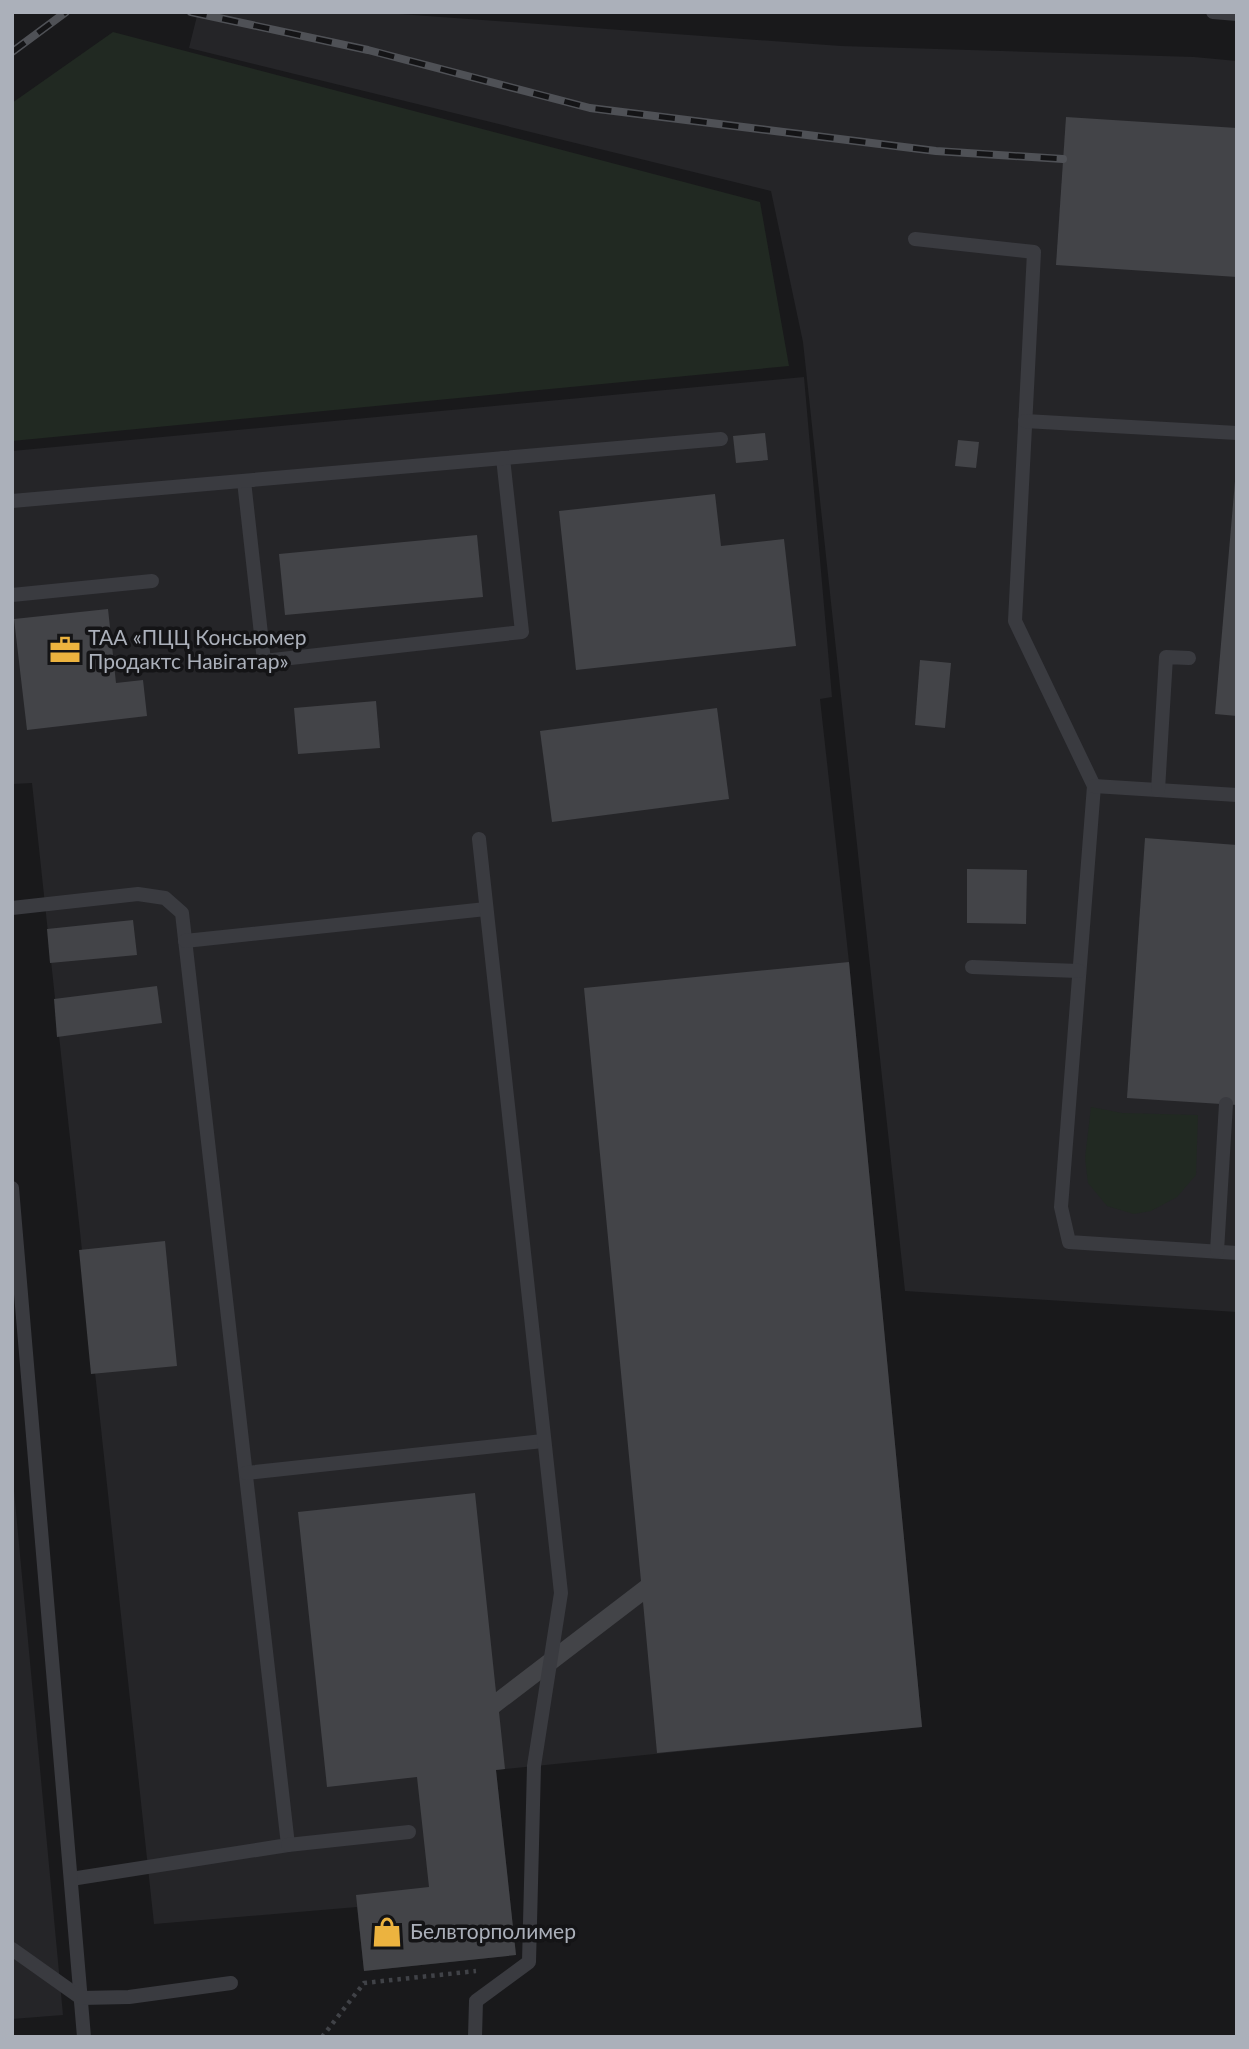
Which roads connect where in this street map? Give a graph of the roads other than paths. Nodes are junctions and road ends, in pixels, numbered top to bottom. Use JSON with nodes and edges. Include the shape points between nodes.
{"nodes":[{"id":1,"x":1213,"y":12,"type":"edge"},
{"id":2,"x":1237,"y":14,"type":"edge"},
{"id":3,"x":915,"y":239,"type":"dead end"},
{"id":4,"x":1025,"y":421,"type":"junction"},
{"id":5,"x":1237,"y":433,"type":"edge"},
{"id":6,"x":721,"y":439,"type":"dead end"},
{"id":7,"x":503,"y":458,"type":"junction"},
{"id":8,"x":244,"y":481,"type":"junction"},
{"id":9,"x":12,"y":501,"type":"edge"},
{"id":10,"x":152,"y":581,"type":"dead end"},
{"id":11,"x":12,"y":595,"type":"edge"},
{"id":12,"x":1189,"y":658,"type":"dead end"},
{"id":13,"x":1094,"y":786,"type":"junction"},
{"id":14,"x":1158,"y":790,"type":"junction"},
{"id":15,"x":1237,"y":795,"type":"edge"},
{"id":16,"x":479,"y":839,"type":"dead end"},
{"id":17,"x":12,"y":908,"type":"edge"},
{"id":18,"x":486,"y":909,"type":"junction"},
{"id":19,"x":185,"y":941,"type":"junction"},
{"id":20,"x":972,"y":967,"type":"dead end"},
{"id":21,"x":1079,"y":971,"type":"junction"},
{"id":22,"x":1226,"y":1104,"type":"dead end"},
{"id":23,"x":12,"y":1188,"type":"edge"},
{"id":24,"x":1217,"y":1251,"type":"junction"},
{"id":25,"x":1237,"y":1253,"type":"edge"},
{"id":26,"x":16,"y":1286,"type":"edge"},
{"id":27,"x":543,"y":1441,"type":"junction"},
{"id":28,"x":246,"y":1473,"type":"junction"},
{"id":29,"x":409,"y":1832,"type":"dead end"},
{"id":30,"x":288,"y":1845,"type":"junction"},
{"id":31,"x":71,"y":1879,"type":"junction"},
{"id":32,"x":12,"y":1949,"type":"edge"},
{"id":33,"x":231,"y":1983,"type":"dead end"},
{"id":34,"x":81,"y":1998,"type":"junction"},
{"id":35,"x":84,"y":2037,"type":"edge"},
{"id":36,"x":475,"y":2037,"type":"edge"}],
"edges":[{"from":1,"to":2,"type":"lane"},
{"from":3,"to":4,"type":"lane","via":[[1034,252]]},
{"from":4,"to":5,"type":"lane"},
{"from":4,"to":13,"type":"lane","via":[[1015,621]]},
{"from":6,"to":7,"type":"lane"},
{"from":7,"to":8,"type":"lane"},
{"from":7,"to":8,"type":"lane","via":[[522,632],[264,660]]},
{"from":8,"to":9,"type":"lane"},
{"from":10,"to":11,"type":"lane"},
{"from":12,"to":14,"type":"lane","via":[[1166,657]]},
{"from":13,"to":14,"type":"lane"},
{"from":13,"to":21,"type":"lane"},
{"from":14,"to":15,"type":"lane"},
{"from":16,"to":18,"type":"lane"},
{"from":17,"to":19,"type":"lane","via":[[138,894],[165,898],[182,913]]},
{"from":18,"to":19,"type":"lane"},
{"from":18,"to":27,"type":"lane"},
{"from":19,"to":28,"type":"lane"},
{"from":20,"to":21,"type":"lane"},
{"from":21,"to":24,"type":"lane","via":[[1061,1207],[1069,1242]]},
{"from":22,"to":24,"type":"lane"},
{"from":23,"to":26,"type":"lane"},
{"from":24,"to":25,"type":"lane"},
{"from":26,"to":31,"type":"lane"},
{"from":27,"to":28,"type":"lane"},
{"from":27,"to":36,"type":"lane","via":[[561,1593],[534,1766],[529,1962],[476,2001]]},
{"from":28,"to":30,"type":"lane"},
{"from":29,"to":30,"type":"lane"},
{"from":30,"to":31,"type":"lane"},
{"from":31,"to":34,"type":"lane"},
{"from":32,"to":34,"type":"lane"},
{"from":33,"to":34,"type":"lane","via":[[129,1997]]},
{"from":34,"to":35,"type":"lane"}]}
